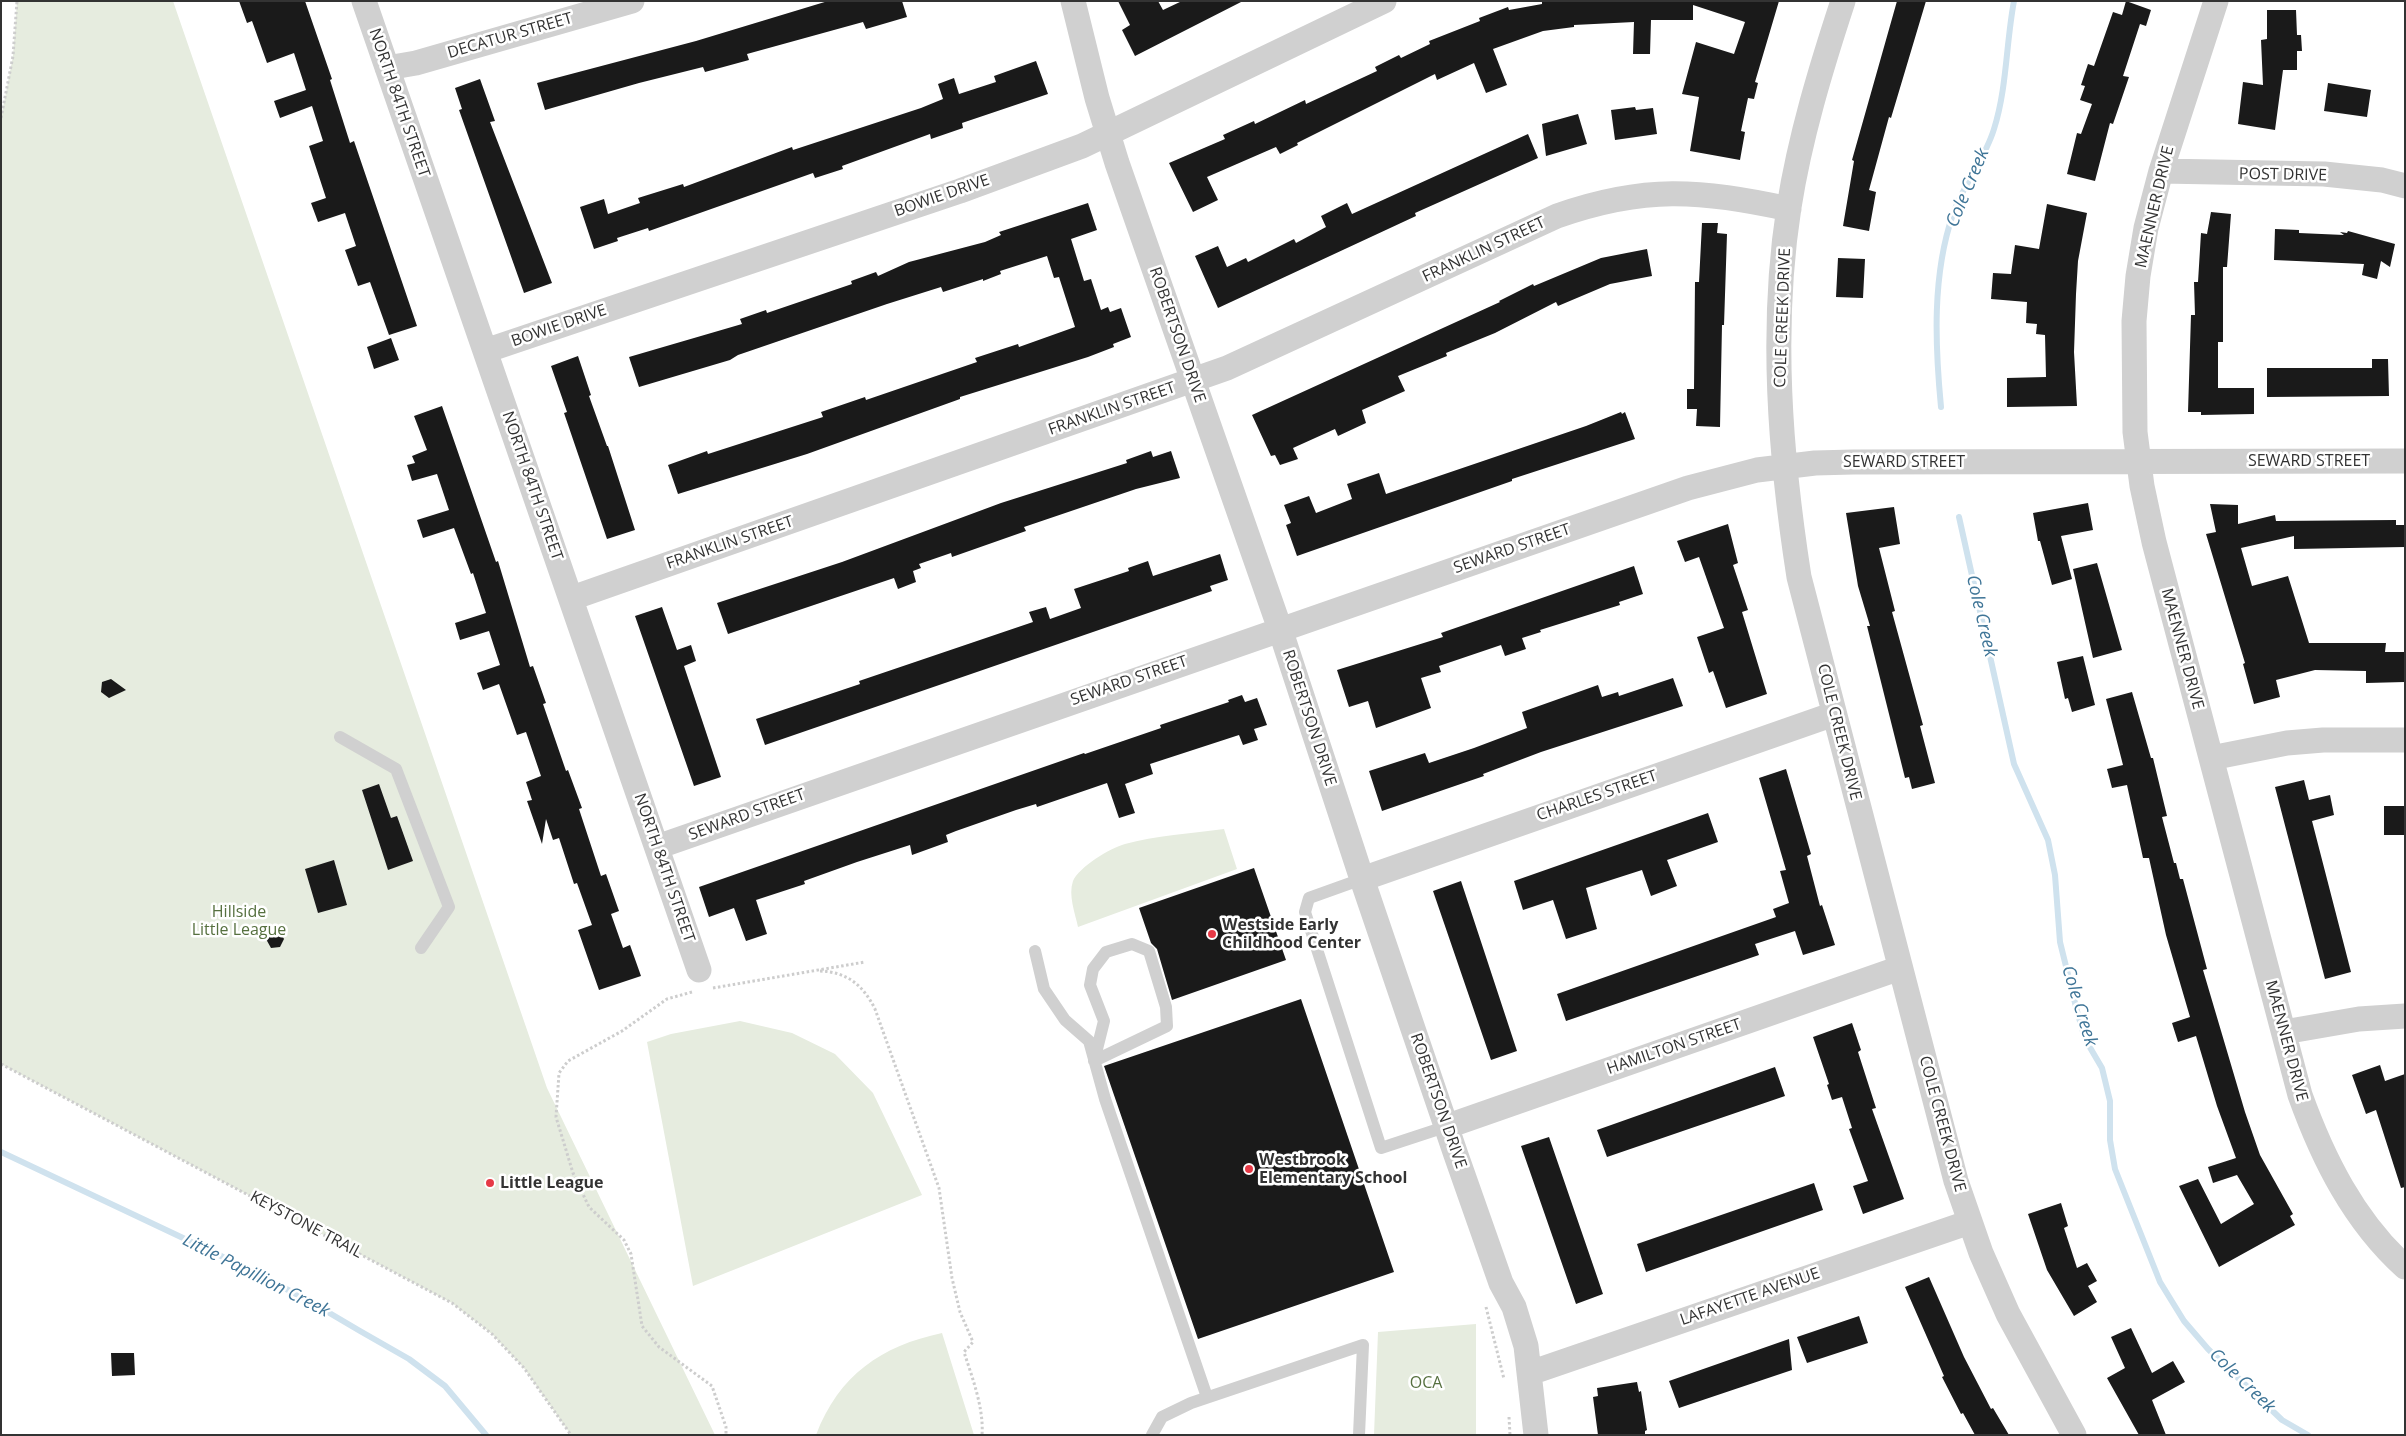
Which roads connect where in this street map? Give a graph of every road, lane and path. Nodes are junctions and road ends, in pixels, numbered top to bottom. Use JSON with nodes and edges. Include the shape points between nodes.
{"nodes":[{"id":1,"x":17,"y":1,"type":"edge"},
{"id":2,"x":364,"y":1,"type":"edge"},
{"id":3,"x":632,"y":1,"type":"edge"},
{"id":4,"x":1073,"y":1,"type":"edge"},
{"id":5,"x":1384,"y":1,"type":"edge"},
{"id":6,"x":1843,"y":1,"type":"edge"},
{"id":7,"x":2216,"y":1,"type":"edge"},
{"id":8,"x":387,"y":68,"type":"junction"},
{"id":9,"x":1,"y":118,"type":"edge"},
{"id":10,"x":1108,"y":134,"type":"junction"},
{"id":11,"x":2161,"y":172,"type":"junction"},
{"id":12,"x":2405,"y":186,"type":"edge"},
{"id":13,"x":1789,"y":209,"type":"junction"},
{"id":14,"x":485,"y":351,"type":"junction"},
{"id":15,"x":1193,"y":381,"type":"junction"},
{"id":16,"x":2140,"y":461,"type":"junction"},
{"id":17,"x":2405,"y":461,"type":"edge"},
{"id":18,"x":1784,"y":467,"type":"junction"},
{"id":19,"x":572,"y":598,"type":"junction"},
{"id":20,"x":1280,"y":629,"type":"junction"},
{"id":21,"x":1834,"y":714,"type":"junction"},
{"id":22,"x":340,"y":737,"type":"dead end"},
{"id":23,"x":2405,"y":740,"type":"edge"},
{"id":24,"x":2211,"y":758,"type":"junction"},
{"id":25,"x":657,"y":847,"type":"junction"},
{"id":26,"x":1362,"y":879,"type":"junction"},
{"id":27,"x":421,"y":948,"type":"dead end"},
{"id":28,"x":1035,"y":951,"type":"dead end"},
{"id":29,"x":865,"y":962,"type":"dead end"},
{"id":30,"x":1900,"y":968,"type":"junction"},
{"id":31,"x":813,"y":971,"type":"junction"},
{"id":32,"x":703,"y":983,"type":"junction"},
{"id":33,"x":2405,"y":1016,"type":"edge"},
{"id":34,"x":2284,"y":1032,"type":"junction"},
{"id":35,"x":1094,"y":1061,"type":"junction"},
{"id":36,"x":1,"y":1064,"type":"edge"},
{"id":37,"x":1448,"y":1126,"type":"junction"},
{"id":38,"x":1970,"y":1222,"type":"junction"},
{"id":39,"x":2405,"y":1267,"type":"edge"},
{"id":40,"x":1530,"y":1373,"type":"junction"},
{"id":41,"x":1207,"y":1398,"type":"junction"},
{"id":42,"x":571,"y":1435,"type":"edge"},
{"id":43,"x":726,"y":1435,"type":"edge"},
{"id":44,"x":982,"y":1435,"type":"edge"},
{"id":45,"x":1152,"y":1435,"type":"edge"},
{"id":46,"x":1359,"y":1435,"type":"edge"},
{"id":47,"x":1536,"y":1435,"type":"edge"},
{"id":48,"x":2074,"y":1435,"type":"edge"}],
"edges":[{"from":1,"to":9,"type":"path","via":[[14,56]]},
{"from":2,"to":8,"type":"street","name":"NORTH 84TH STREET"},
{"from":3,"to":8,"type":"street","name":"DECATUR STREET","via":[[416,63]]},
{"from":4,"to":10,"type":"street","name":"ROBERTSON DRIVE"},
{"from":5,"to":10,"type":"street","name":"BOWIE DRIVE"},
{"from":6,"to":13,"type":"street","name":"COLE CREEK DRIVE","via":[[1810,111]]},
{"from":7,"to":11,"type":"street","name":"MAENNER DRIVE"},
{"from":8,"to":14,"type":"street","name":"NORTH 84TH STREET"},
{"from":10,"to":14,"type":"street","name":"BOWIE DRIVE","via":[[960,191]]},
{"from":10,"to":15,"type":"street","name":"ROBERTSON DRIVE"},
{"from":11,"to":12,"type":"street","name":"POST DRIVE","via":[[2324,174],[2382,180]]},
{"from":11,"to":16,"type":"street","name":"MAENNER DRIVE","via":[[2146,228],[2134,321],[2135,432]]},
{"from":13,"to":15,"type":"street","name":"FRANKLIN STREET","via":[[1678,192],[1638,195],[1593,204],[1557,216]]},
{"from":13,"to":18,"type":"street","name":"COLE CREEK DRIVE","via":[[1779,337]]},
{"from":14,"to":19,"type":"street","name":"NORTH 84TH STREET"},
{"from":15,"to":19,"type":"street","name":"FRANKLIN STREET"},
{"from":15,"to":20,"type":"street","name":"ROBERTSON DRIVE"},
{"from":16,"to":17,"type":"street","name":"SEWARD STREET"},
{"from":16,"to":18,"type":"street","name":"SEWARD STREET","via":[[1854,462]]},
{"from":16,"to":24,"type":"street","name":"MAENNER DRIVE","via":[[2154,542]]},
{"from":18,"to":20,"type":"street","name":"SEWARD STREET","via":[[1757,470],[1688,488]]},
{"from":18,"to":21,"type":"street","name":"COLE CREEK DRIVE","via":[[1799,577]]},
{"from":19,"to":25,"type":"street","name":"NORTH 84TH STREET"},
{"from":20,"to":25,"type":"street","name":"SEWARD STREET"},
{"from":20,"to":26,"type":"street","name":"ROBERTSON DRIVE"},
{"from":21,"to":26,"type":"street","name":"CHARLES STREET"},
{"from":21,"to":30,"type":"street","name":"COLE CREEK DRIVE"},
{"from":22,"to":27,"type":"lane","via":[[396,769],[449,908]]},
{"from":23,"to":24,"type":"street","via":[[2287,743]]},
{"from":24,"to":34,"type":"street","name":"MAENNER DRIVE"},
{"from":25,"to":32,"type":"street","name":"NORTH 84TH STREET"},
{"from":26,"to":37,"type":"street","name":"ROBERTSON DRIVE"},
{"from":26,"to":37,"type":"lane","via":[[1309,898],[1305,912],[1381,1148]]},
{"from":28,"to":35,"type":"lane","via":[[1044,989],[1065,1020],[1088,1042]]},
{"from":29,"to":31,"type":"path"},
{"from":30,"to":37,"type":"street","name":"HAMILTON STREET"},
{"from":30,"to":38,"type":"street","name":"COLE CREEK DRIVE","via":[[1956,1182]]},
{"from":31,"to":32,"type":"path"},
{"from":31,"to":44,"type":"path","via":[[848,976],[868,995],[876,1009],[939,1188],[952,1278],[960,1312],[973,1342],[964,1352],[983,1427]]},
{"from":32,"to":43,"type":"path","via":[[667,999],[622,1031],[568,1061],[559,1073],[556,1117],[573,1173],[589,1207],[624,1240],[631,1254],[642,1326],[666,1352],[712,1386]]},
{"from":33,"to":34,"type":"street","via":[[2359,1019]]},
{"from":34,"to":39,"type":"street","name":"MAENNER DRIVE","via":[[2300,1095],[2329,1166],[2370,1229]]},
{"from":35,"to":35,"type":"lane","via":[[1167,1026],[1166,1007],[1149,951],[1132,944],[1106,952],[1092,969],[1090,985],[1104,1021]]},
{"from":35,"to":41,"type":"lane","via":[[1104,1099]]},
{"from":36,"to":42,"type":"path","name":"KEYSTONE TRAIL","via":[[452,1303],[492,1334],[524,1368]]},
{"from":37,"to":40,"type":"street","name":"ROBERTSON DRIVE","via":[[1501,1283],[1514,1307]]},
{"from":38,"to":40,"type":"street","name":"LAFAYETTE AVENUE"},
{"from":38,"to":48,"type":"street","name":"COLE CREEK DRIVE","via":[[2008,1314]]},
{"from":40,"to":47,"type":"street","name":"ROBERTSON DRIVE"},
{"from":41,"to":45,"type":"lane","via":[[1162,1417]]},
{"from":41,"to":46,"type":"lane","via":[[1363,1346]]}]}
